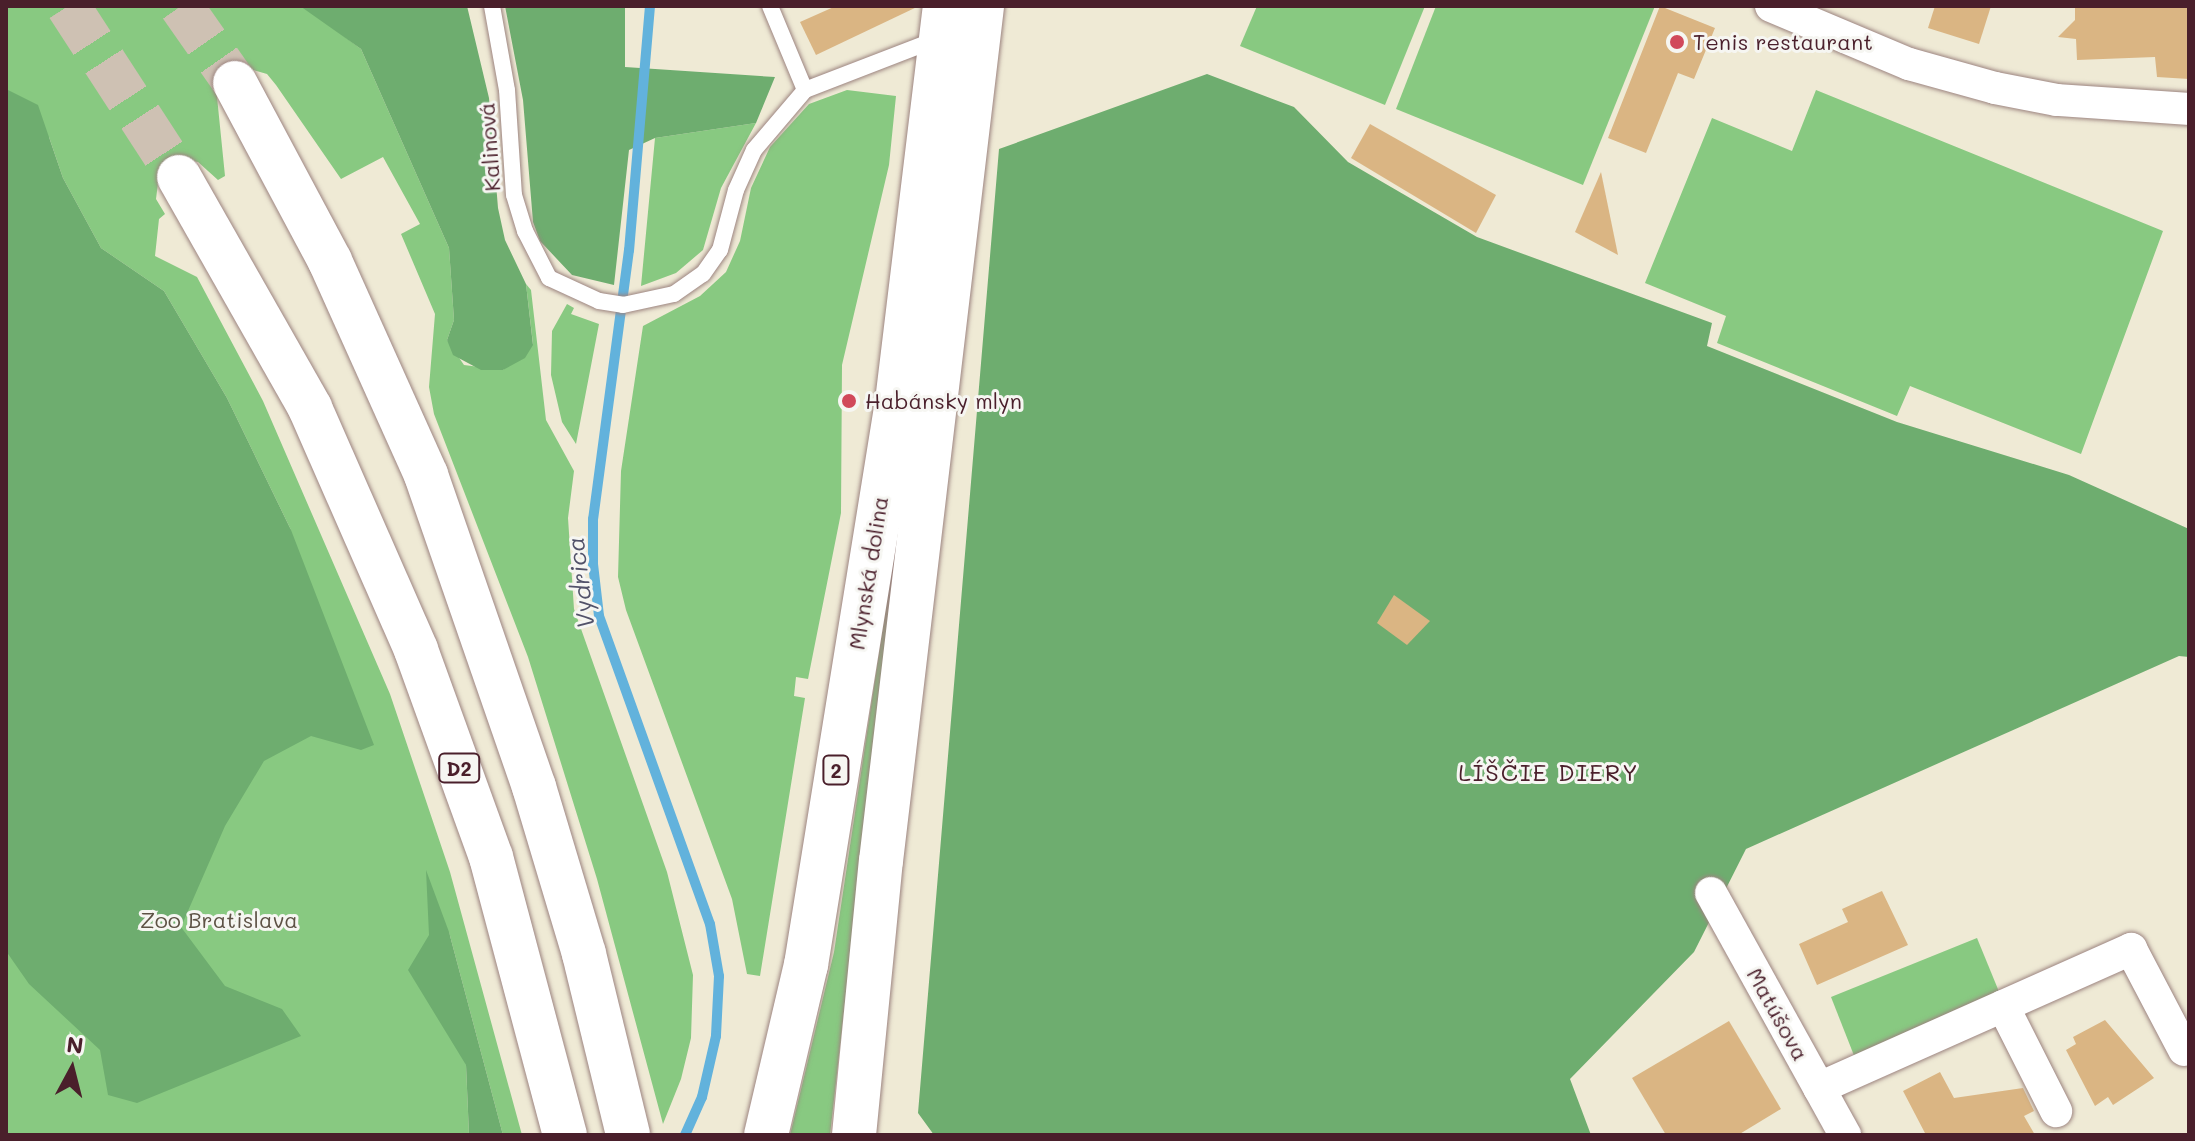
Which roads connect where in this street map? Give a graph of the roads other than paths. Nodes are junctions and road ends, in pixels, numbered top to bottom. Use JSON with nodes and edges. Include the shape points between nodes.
{"nodes":[{"id":1,"x":492,"y":6,"type":"edge"},
{"id":2,"x":770,"y":6,"type":"edge"},
{"id":3,"x":980,"y":6,"type":"edge"},
{"id":4,"x":1771,"y":6,"type":"edge"},
{"id":5,"x":943,"y":22,"type":"edge"},
{"id":6,"x":235,"y":83,"type":"tunnel mouth"},
{"id":7,"x":805,"y":90,"type":"junction"},
{"id":8,"x":2189,"y":109,"type":"edge"},
{"id":9,"x":179,"y":177,"type":"tunnel mouth"},
{"id":10,"x":1711,"y":893,"type":"dead end"},
{"id":11,"x":2003,"y":1006,"type":"junction"},
{"id":12,"x":2184,"y":1050,"type":"dead end"},
{"id":13,"x":1819,"y":1088,"type":"junction"},
{"id":14,"x":2056,"y":1111,"type":"dead end"},
{"id":15,"x":628,"y":1133,"type":"edge"},
{"id":16,"x":565,"y":1135,"type":"edge"},
{"id":17,"x":766,"y":1135,"type":"edge"},
{"id":18,"x":854,"y":1135,"type":"edge"},
{"id":19,"x":1845,"y":1135,"type":"edge"}],
"edges":[{"from":1,"to":7,"type":"lane","name":"Kalinová","via":[[507,90],[514,195],[525,231],[549,278],[599,301],[642,303],[674,294],[703,274],[720,250],[736,190],[754,150]]},
{"from":2,"to":7,"type":"lane"},
{"from":3,"to":5,"type":"main road"},
{"from":3,"to":18,"type":"main road","name":"Mlynská dolina"},
{"from":4,"to":8,"type":"street","via":[[1909,64],[1995,88],[2071,102]]},
{"from":5,"to":7,"type":"lane"},
{"from":5,"to":17,"type":"main road","name":"Mlynská dolina","number":"2","via":[[897,402],[806,965]]},
{"from":6,"to":15,"type":"main road","via":[[330,261],[426,475],[534,787],[584,954]]},
{"from":9,"to":16,"type":"main road","number":"D2","via":[[267,324],[310,408],[416,650],[491,857]]},
{"from":10,"to":13,"type":"street","name":"Matúšova"},
{"from":11,"to":12,"type":"street","via":[[2131,949]]},
{"from":11,"to":13,"type":"street"},
{"from":11,"to":14,"type":"street"},
{"from":13,"to":19,"type":"street","name":"Matúšova"}]}
